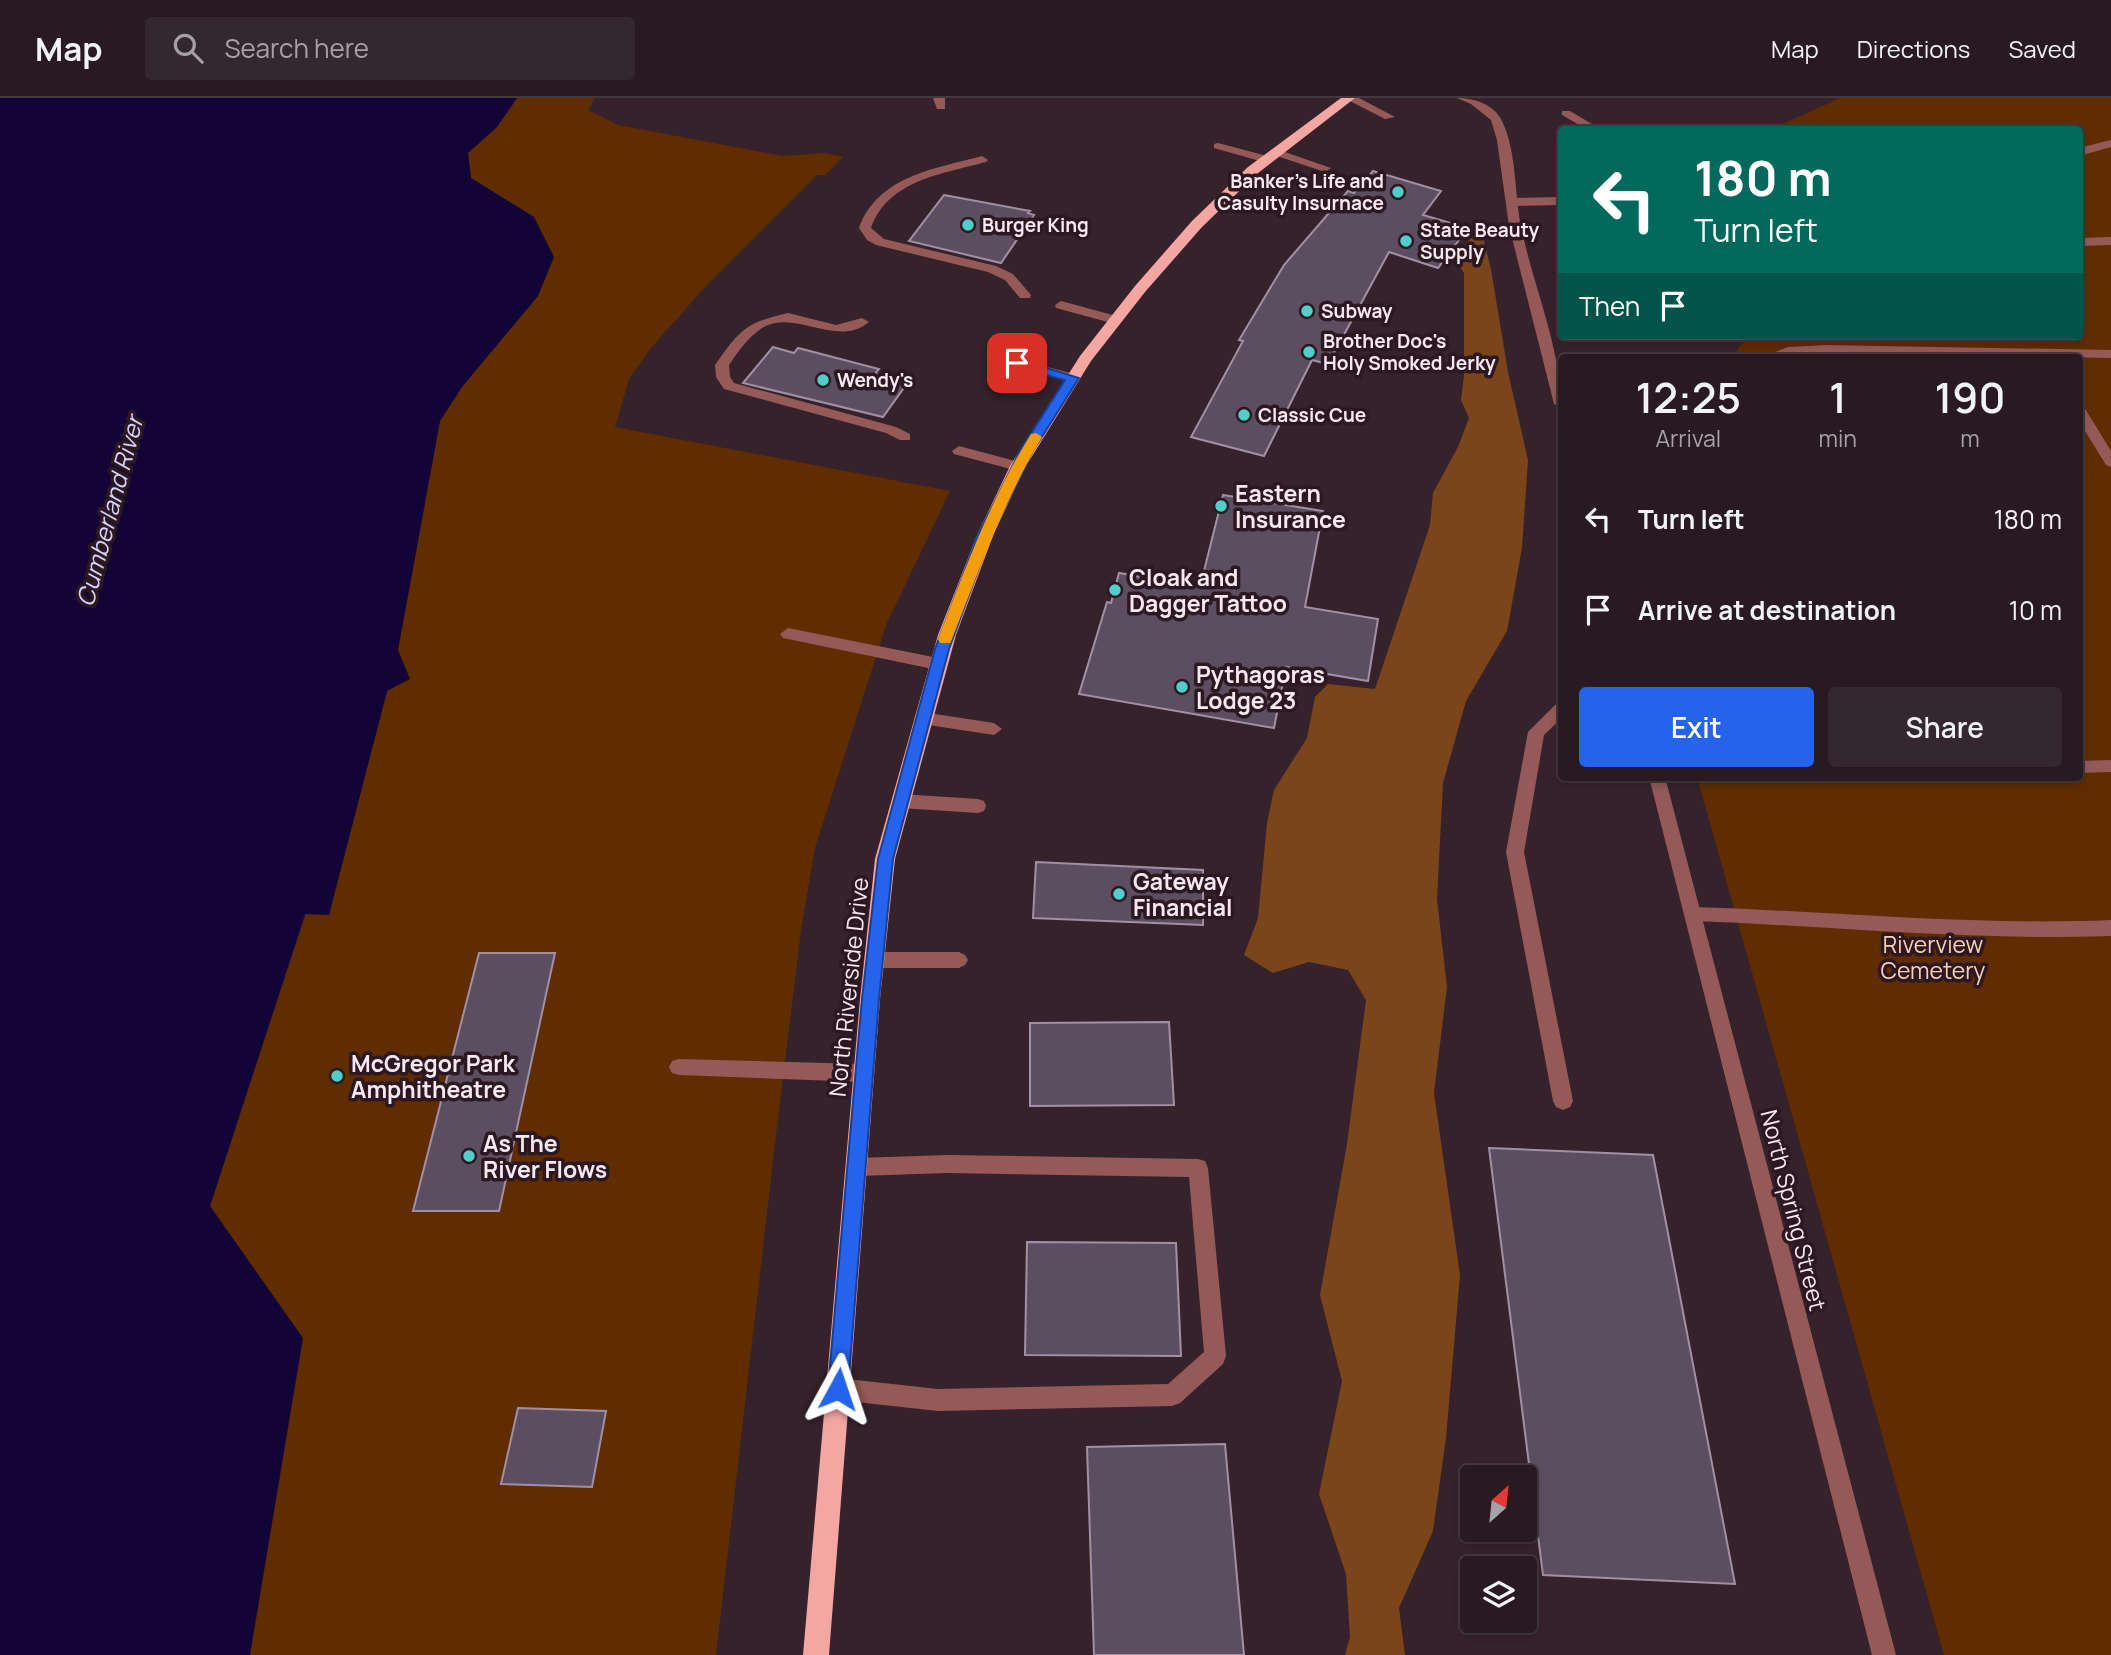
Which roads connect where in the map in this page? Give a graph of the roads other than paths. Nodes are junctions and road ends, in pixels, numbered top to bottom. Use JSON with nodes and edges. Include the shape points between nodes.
{"nodes":[{"id":1,"x":1350,"y":98,"type":"edge"},
{"id":2,"x":1463,"y":98,"type":"edge"},
{"id":3,"x":1566,"y":113,"type":"dead end"},
{"id":4,"x":1389,"y":117,"type":"dead end"},
{"id":5,"x":1590,"y":126,"type":"edge"},
{"id":6,"x":2111,"y":143,"type":"edge"},
{"id":7,"x":1219,"y":146,"type":"dead end"},
{"id":8,"x":2083,"y":151,"type":"edge"},
{"id":9,"x":1271,"y":155,"type":"junction"},
{"id":10,"x":982,"y":160,"type":"dead end"},
{"id":11,"x":1325,"y":167,"type":"dead end"},
{"id":12,"x":1512,"y":201,"type":"junction"},
{"id":13,"x":1558,"y":201,"type":"edge"},
{"id":14,"x":2111,"y":241,"type":"edge"},
{"id":15,"x":2083,"y":242,"type":"edge"},
{"id":16,"x":1025,"y":295,"type":"dead end"},
{"id":17,"x":1061,"y":305,"type":"dead end"},
{"id":18,"x":1115,"y":320,"type":"junction"},
{"id":19,"x":862,"y":322,"type":"dead end"},
{"id":20,"x":1778,"y":354,"type":"edge"},
{"id":21,"x":2014,"y":354,"type":"edge"},
{"id":22,"x":2083,"y":354,"type":"edge"},
{"id":23,"x":2111,"y":354,"type":"edge"},
{"id":24,"x":1017,"y":363,"type":"dead end"},
{"id":25,"x":1073,"y":378,"type":"junction"},
{"id":26,"x":1558,"y":392,"type":"edge"},
{"id":27,"x":2083,"y":416,"type":"edge"},
{"id":28,"x":905,"y":437,"type":"dead end"},
{"id":29,"x":959,"y":451,"type":"dead end"},
{"id":30,"x":2111,"y":462,"type":"edge"},
{"id":31,"x":1018,"y":466,"type":"junction"},
{"id":32,"x":788,"y":634,"type":"dead end"},
{"id":33,"x":938,"y":664,"type":"junction"},
{"id":34,"x":1558,"y":712,"type":"edge"},
{"id":35,"x":922,"y":718,"type":"junction"},
{"id":36,"x":994,"y":729,"type":"dead end"},
{"id":37,"x":2111,"y":766,"type":"edge"},
{"id":38,"x":2083,"y":767,"type":"edge"},
{"id":39,"x":1658,"y":781,"type":"edge"},
{"id":40,"x":900,"y":801,"type":"junction"},
{"id":41,"x":978,"y":806,"type":"dead end"},
{"id":42,"x":1693,"y":914,"type":"junction"},
{"id":43,"x":2111,"y":928,"type":"edge"},
{"id":44,"x":875,"y":960,"type":"junction"},
{"id":45,"x":959,"y":960,"type":"dead end"},
{"id":46,"x":680,"y":1067,"type":"dead end"},
{"id":47,"x":864,"y":1073,"type":"junction"},
{"id":48,"x":1563,"y":1101,"type":"dead end"},
{"id":49,"x":856,"y":1167,"type":"junction"},
{"id":50,"x":838,"y":1389,"type":"junction"},
{"id":51,"x":816,"y":1655,"type":"edge"},
{"id":52,"x":1884,"y":1655,"type":"edge"}],
"edges":[{"from":1,"to":4,"type":"street"},
{"from":1,"to":9,"type":"highway","name":"North Riverside Drive"},
{"from":2,"to":12,"type":"street","via":[[1496,119]]},
{"from":3,"to":5,"type":"street"},
{"from":6,"to":8,"type":"street"},
{"from":7,"to":9,"type":"street"},
{"from":9,"to":11,"type":"street"},
{"from":9,"to":18,"type":"highway","name":"North Riverside Drive","via":[[1197,224]]},
{"from":10,"to":16,"type":"street","via":[[894,188],[872,207],[865,228],[871,237],[889,245],[992,269],[1009,277]]},
{"from":12,"to":13,"type":"street"},
{"from":12,"to":26,"type":"street"},
{"from":14,"to":15,"type":"street"},
{"from":17,"to":18,"type":"street"},
{"from":18,"to":25,"type":"highway","name":"North Riverside Drive"},
{"from":19,"to":28,"type":"street","via":[[836,329],[788,317],[759,324],[722,365],[723,377],[729,386],[742,391]]},
{"from":20,"to":21,"type":"street","via":[[1826,349]]},
{"from":22,"to":23,"type":"street"},
{"from":24,"to":25,"type":"street"},
{"from":25,"to":31,"type":"highway","name":"North Riverside Drive"},
{"from":27,"to":30,"type":"street"},
{"from":29,"to":31,"type":"street"},
{"from":31,"to":33,"type":"highway","name":"North Riverside Drive","via":[[986,533]]},
{"from":32,"to":33,"type":"street"},
{"from":33,"to":35,"type":"highway","name":"North Riverside Drive"},
{"from":34,"to":48,"type":"street","via":[[1536,732],[1515,852]]},
{"from":35,"to":36,"type":"street"},
{"from":35,"to":40,"type":"highway","name":"North Riverside Drive"},
{"from":37,"to":38,"type":"street"},
{"from":39,"to":42,"type":"street","name":"North Spring Street"},
{"from":40,"to":41,"type":"street"},
{"from":40,"to":44,"type":"highway","name":"North Riverside Drive","via":[[886,859]]},
{"from":42,"to":43,"type":"street","via":[[2031,931]]},
{"from":42,"to":52,"type":"street","name":"North Spring Street"},
{"from":44,"to":45,"type":"street"},
{"from":44,"to":47,"type":"highway","name":"North Riverside Drive"},
{"from":46,"to":47,"type":"street"},
{"from":47,"to":49,"type":"highway","name":"North Riverside Drive"},
{"from":49,"to":50,"type":"highway","name":"North Riverside Drive"},
{"from":49,"to":50,"type":"street","via":[[1198,1168],[1215,1356],[1172,1395],[938,1400]]},
{"from":50,"to":51,"type":"highway","name":"North Riverside Drive"}]}
